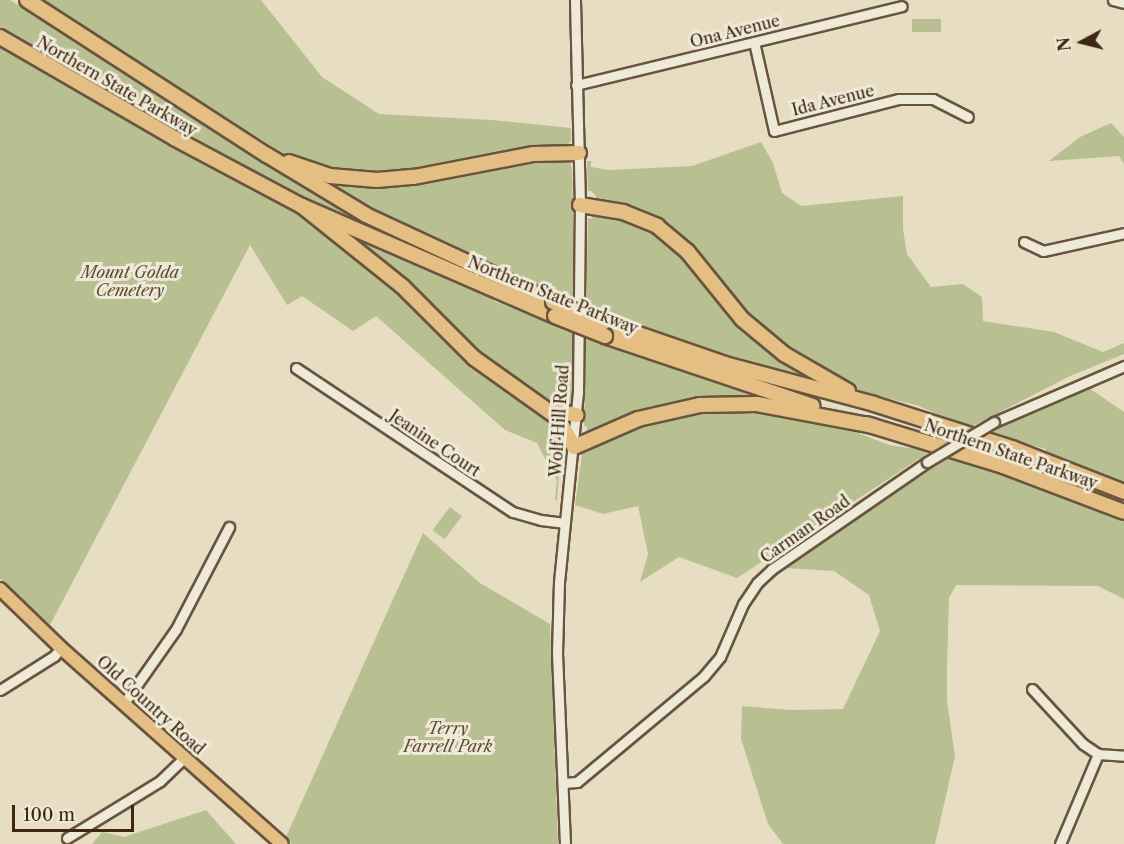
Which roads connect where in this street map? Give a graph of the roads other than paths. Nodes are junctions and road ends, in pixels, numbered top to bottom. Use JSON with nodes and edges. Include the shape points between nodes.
{"nodes":[{"id":1,"x":27,"y":0,"type":"edge"},
{"id":2,"x":575,"y":0,"type":"edge"},
{"id":3,"x":1113,"y":0,"type":"edge"},
{"id":4,"x":1124,"y":3,"type":"edge"},
{"id":5,"x":902,"y":6,"type":"dead end"},
{"id":6,"x":0,"y":37,"type":"edge"},
{"id":7,"x":754,"y":42,"type":"junction"},
{"id":8,"x":576,"y":85,"type":"junction"},
{"id":9,"x":969,"y":117,"type":"dead end"},
{"id":10,"x":579,"y":153,"type":"junction"},
{"id":11,"x":267,"y":155,"type":"junction"},
{"id":12,"x":580,"y":205,"type":"junction"},
{"id":13,"x":302,"y":206,"type":"junction"},
{"id":14,"x":1124,"y":233,"type":"edge"},
{"id":15,"x":1024,"y":242,"type":"dead end"},
{"id":16,"x":554,"y":309,"type":"junction"},
{"id":17,"x":1124,"y":366,"type":"edge"},
{"id":18,"x":296,"y":369,"type":"dead end"},
{"id":19,"x":874,"y":404,"type":"junction"},
{"id":20,"x":545,"y":407,"type":"junction"},
{"id":21,"x":576,"y":416,"type":"junction"},
{"id":22,"x":873,"y":426,"type":"junction"},
{"id":23,"x":574,"y":447,"type":"junction"},
{"id":24,"x":1124,"y":492,"type":"edge"},
{"id":25,"x":1124,"y":512,"type":"edge"},
{"id":26,"x":565,"y":523,"type":"junction"},
{"id":27,"x":229,"y":527,"type":"dead end"},
{"id":28,"x":0,"y":590,"type":"edge"},
{"id":29,"x":61,"y":648,"type":"junction"},
{"id":30,"x":1032,"y":689,"type":"dead end"},
{"id":31,"x":0,"y":690,"type":"edge"},
{"id":32,"x":124,"y":703,"type":"junction"},
{"id":33,"x":1098,"y":754,"type":"junction"},
{"id":34,"x":1124,"y":756,"type":"edge"},
{"id":35,"x":185,"y":757,"type":"junction"},
{"id":36,"x":563,"y":783,"type":"junction"},
{"id":37,"x":67,"y":838,"type":"dead end"},
{"id":38,"x":282,"y":844,"type":"edge"},
{"id":39,"x":566,"y":844,"type":"edge"},
{"id":40,"x":1060,"y":844,"type":"edge"}],
"edges":[{"from":1,"to":11,"type":"highway","name":"Northern State Parkway"},
{"from":2,"to":8,"type":"street","name":"Wolf Hill Road"},
{"from":3,"to":4,"type":"street"},
{"from":5,"to":7,"type":"street","name":"Ona Avenue"},
{"from":6,"to":13,"type":"highway","name":"Northern State Parkway","via":[[174,138]]},
{"from":7,"to":8,"type":"street","name":"Ona Avenue"},
{"from":7,"to":9,"type":"street","name":"Ida Avenue","via":[[774,130],[899,99],[933,99]]},
{"from":8,"to":10,"type":"street","name":"Wolf Hill Road"},
{"from":10,"to":11,"type":"highway","via":[[534,154],[414,177],[377,180],[330,176]]},
{"from":10,"to":12,"type":"street","name":"Wolf Hill Road"},
{"from":11,"to":16,"type":"highway","name":"Northern State Parkway","via":[[366,215]]},
{"from":12,"to":19,"type":"highway","via":[[623,212],[657,226],[687,252],[742,319],[784,354]]},
{"from":12,"to":21,"type":"street","name":"Wolf Hill Road"},
{"from":13,"to":16,"type":"highway","name":"Northern State Parkway"},
{"from":13,"to":20,"type":"highway","via":[[402,286],[474,358]]},
{"from":14,"to":15,"type":"street","via":[[1043,251]]},
{"from":16,"to":19,"type":"highway","name":"Northern State Parkway","bridge":true,"via":[[725,364]]},
{"from":16,"to":22,"type":"highway","name":"Northern State Parkway","bridge":true,"via":[[605,336]]},
{"from":17,"to":36,"type":"street","name":"Carman Road","bridge":true,"via":[[994,422],[927,462],[772,569],[743,604],[720,657],[704,676],[578,782]]},
{"from":18,"to":26,"type":"street","name":"Jeanine Court","via":[[513,512]]},
{"from":19,"to":24,"type":"highway","name":"Northern State Parkway","via":[[1012,448]]},
{"from":20,"to":21,"type":"highway"},
{"from":20,"to":23,"type":"highway","via":[[564,423]]},
{"from":21,"to":23,"type":"street","name":"Wolf Hill Road"},
{"from":22,"to":23,"type":"highway","via":[[757,404],[700,405],[638,419]]},
{"from":22,"to":25,"type":"highway","name":"Northern State Parkway","via":[[1003,466]]},
{"from":23,"to":26,"type":"street","name":"Wolf Hill Road"},
{"from":26,"to":36,"type":"street","name":"Wolf Hill Road","via":[[557,653]]},
{"from":27,"to":32,"type":"street","via":[[176,628]]},
{"from":28,"to":29,"type":"main road","name":"Old Country Road"},
{"from":29,"to":31,"type":"street"},
{"from":29,"to":32,"type":"main road","name":"Old Country Road"},
{"from":30,"to":33,"type":"street","via":[[1083,744]]},
{"from":32,"to":35,"type":"main road","name":"Old Country Road"},
{"from":33,"to":34,"type":"street"},
{"from":33,"to":40,"type":"street"},
{"from":35,"to":37,"type":"street","via":[[160,781]]},
{"from":35,"to":38,"type":"main road","name":"Old Country Road"},
{"from":36,"to":39,"type":"street","name":"Wolf Hill Road"}]}
